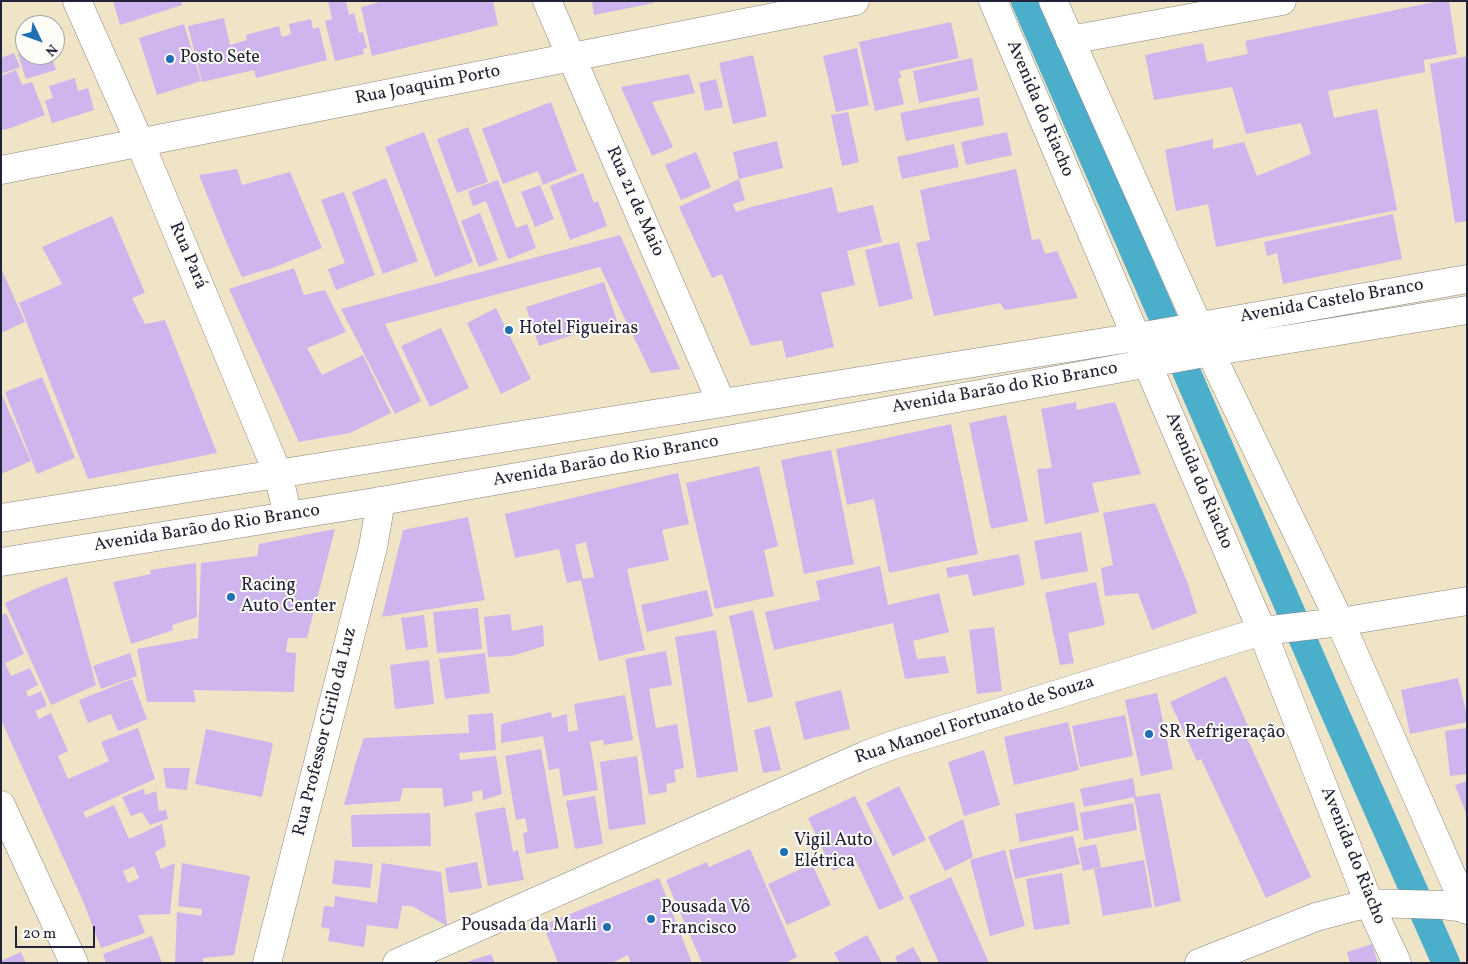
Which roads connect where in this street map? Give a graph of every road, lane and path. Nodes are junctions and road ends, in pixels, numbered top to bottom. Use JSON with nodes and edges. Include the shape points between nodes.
{"nodes":[{"id":1,"x":78,"y":1,"type":"edge"},
{"id":2,"x":547,"y":1,"type":"edge"},
{"id":3,"x":855,"y":1,"type":"edge"},
{"id":4,"x":993,"y":1,"type":"edge"},
{"id":5,"x":1054,"y":1,"type":"edge"},
{"id":6,"x":1282,"y":1,"type":"edge"},
{"id":7,"x":1070,"y":40,"type":"junction"},
{"id":8,"x":571,"y":57,"type":"junction"},
{"id":9,"x":140,"y":143,"type":"junction"},
{"id":10,"x":1,"y":170,"type":"edge"},
{"id":11,"x":1467,"y":279,"type":"edge"},
{"id":12,"x":1467,"y":310,"type":"edge"},
{"id":13,"x":1190,"y":328,"type":"junction"},
{"id":14,"x":1145,"y":335,"type":"junction"},
{"id":15,"x":1202,"y":354,"type":"junction"},
{"id":16,"x":1155,"y":362,"type":"junction"},
{"id":17,"x":722,"y":402,"type":"junction"},
{"id":18,"x":278,"y":474,"type":"junction"},
{"id":19,"x":381,"y":501,"type":"junction"},
{"id":20,"x":288,"y":515,"type":"junction"},
{"id":21,"x":1,"y":518,"type":"edge"},
{"id":22,"x":1,"y":562,"type":"edge"},
{"id":23,"x":1467,"y":601,"type":"edge"},
{"id":24,"x":1340,"y":622,"type":"junction"},
{"id":25,"x":1262,"y":631,"type":"junction"},
{"id":26,"x":1,"y":805,"type":"edge"},
{"id":27,"x":1369,"y":903,"type":"junction"},
{"id":28,"x":1460,"y":908,"type":"edge"},
{"id":29,"x":74,"y":963,"type":"edge"},
{"id":30,"x":267,"y":963,"type":"edge"},
{"id":31,"x":396,"y":963,"type":"edge"},
{"id":32,"x":1200,"y":963,"type":"edge"},
{"id":33,"x":1397,"y":963,"type":"edge"}],
"edges":[{"from":1,"to":9,"type":"street","name":"Rua Pará"},
{"from":2,"to":8,"type":"street","name":"Rua 21 de Maio"},
{"from":3,"to":8,"type":"street","name":"Rua Joaquim Porto"},
{"from":4,"to":14,"type":"street","name":"Avenida do Riacho"},
{"from":5,"to":7,"type":"street"},
{"from":6,"to":7,"type":"street"},
{"from":7,"to":13,"type":"street"},
{"from":8,"to":9,"type":"street","name":"Rua Joaquim Porto"},
{"from":8,"to":17,"type":"street","name":"Rua 21 de Maio"},
{"from":9,"to":10,"type":"street","name":"Rua Joaquim Porto"},
{"from":9,"to":18,"type":"street","name":"Rua Pará"},
{"from":11,"to":13,"type":"street","name":"Avenida Castelo Branco"},
{"from":12,"to":15,"type":"street","name":"Avenida Castelo Branco"},
{"from":13,"to":14,"type":"street","name":"Avenida Barão do Rio Branco"},
{"from":13,"to":15,"type":"street"},
{"from":14,"to":16,"type":"street","name":"Avenida do Riacho"},
{"from":14,"to":17,"type":"street","name":"Avenida Barão do Rio Branco"},
{"from":15,"to":16,"type":"street","name":"Avenida Barão do Rio Branco"},
{"from":15,"to":24,"type":"street"},
{"from":16,"to":19,"type":"street","name":"Avenida Barão do Rio Branco"},
{"from":16,"to":25,"type":"street","name":"Avenida do Riacho"},
{"from":17,"to":18,"type":"street","name":"Avenida Barão do Rio Branco"},
{"from":18,"to":20,"type":"street","name":"Rua Pará"},
{"from":18,"to":21,"type":"street","name":"Avenida Barão do Rio Branco"},
{"from":19,"to":20,"type":"street","name":"Avenida Barão do Rio Branco"},
{"from":19,"to":30,"type":"street","name":"Rua Professor Cirilo da Luz","via":[[371,557]]},
{"from":20,"to":22,"type":"street","name":"Avenida Barão do Rio Branco"},
{"from":23,"to":24,"type":"street","name":"Rua Manoel Fortunato de Souza"},
{"from":24,"to":25,"type":"street","name":"Rua Manoel Fortunato de Souza"},
{"from":24,"to":28,"type":"street"},
{"from":25,"to":27,"type":"street","name":"Avenida do Riacho"},
{"from":25,"to":31,"type":"street","name":"Rua Manoel Fortunato de Souza","via":[[866,755]]},
{"from":26,"to":29,"type":"street"},
{"from":27,"to":28,"type":"street"},
{"from":27,"to":32,"type":"street","via":[[1316,917]]},
{"from":27,"to":33,"type":"street","name":"Avenida do Riacho"}]}
